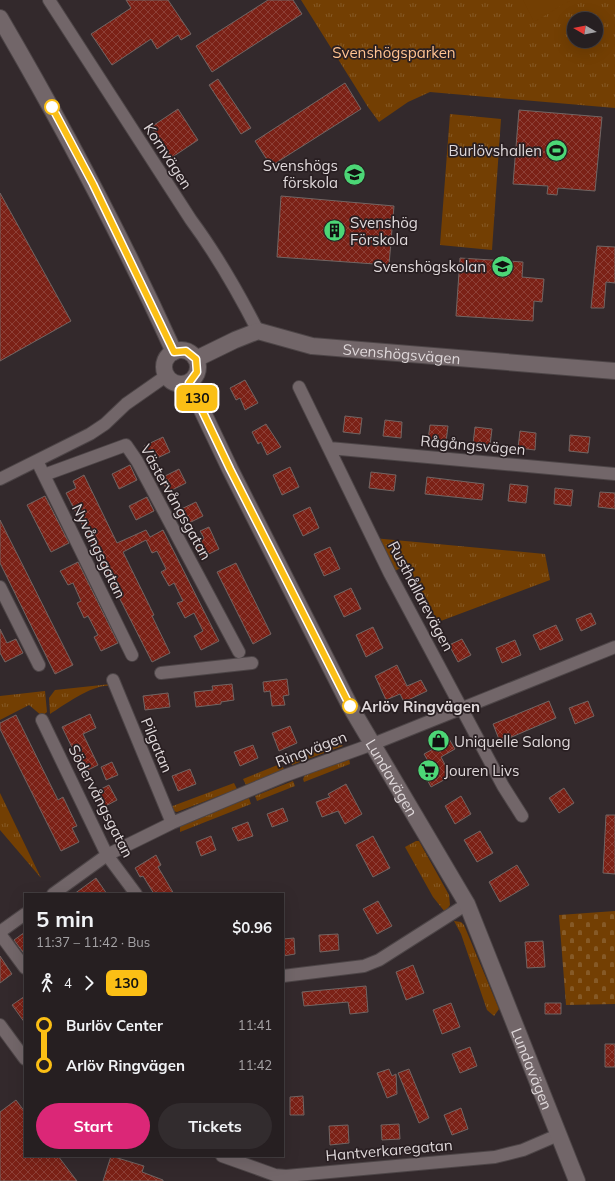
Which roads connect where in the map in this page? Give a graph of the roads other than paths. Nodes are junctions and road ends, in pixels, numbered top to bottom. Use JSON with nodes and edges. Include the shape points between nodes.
{"nodes":[{"id":1,"x":49,"y":0,"type":"edge"},
{"id":2,"x":0,"y":18,"type":"edge"},
{"id":3,"x":258,"y":331,"type":"junction"},
{"id":4,"x":174,"y":352,"type":"junction"},
{"id":5,"x":196,"y":359,"type":"junction"},
{"id":6,"x":615,"y":371,"type":"edge"},
{"id":7,"x":166,"y":376,"type":"junction"},
{"id":8,"x":189,"y":383,"type":"junction"},
{"id":9,"x":298,"y":387,"type":"dead end"},
{"id":10,"x":329,"y":448,"type":"junction"},
{"id":11,"x":37,"y":461,"type":"junction"},
{"id":12,"x":615,"y":474,"type":"edge"},
{"id":13,"x":44,"y":475,"type":"junction"},
{"id":14,"x":0,"y":479,"type":"edge"},
{"id":15,"x":0,"y":587,"type":"edge"},
{"id":16,"x":615,"y":647,"type":"edge"},
{"id":17,"x":239,"y":652,"type":"dead end"},
{"id":18,"x":132,"y":655,"type":"dead end"},
{"id":19,"x":252,"y":663,"type":"dead end"},
{"id":20,"x":39,"y":665,"type":"dead end"},
{"id":21,"x":161,"y":673,"type":"dead end"},
{"id":22,"x":113,"y":680,"type":"dead end"},
{"id":23,"x":463,"y":708,"type":"junction"},
{"id":24,"x":42,"y":720,"type":"dead end"},
{"id":25,"x":373,"y":744,"type":"junction"},
{"id":26,"x":522,"y":816,"type":"dead end"},
{"id":27,"x":172,"y":823,"type":"junction"},
{"id":28,"x":107,"y":855,"type":"junction"},
{"id":29,"x":54,"y":893,"type":"edge"},
{"id":30,"x":135,"y":893,"type":"edge"},
{"id":31,"x":467,"y":904,"type":"junction"},
{"id":32,"x":24,"y":915,"type":"edge"},
{"id":33,"x":0,"y":933,"type":"edge"},
{"id":34,"x":24,"y":967,"type":"edge"},
{"id":35,"x":284,"y":976,"type":"edge"},
{"id":36,"x":0,"y":1025,"type":"edge"},
{"id":37,"x":24,"y":1058,"type":"edge"},
{"id":38,"x":558,"y":1136,"type":"junction"},
{"id":39,"x":225,"y":1157,"type":"edge"},
{"id":40,"x":577,"y":1181,"type":"edge"}],
"edges":[{"from":1,"to":3,"type":"street","name":"Kornvägen","via":[[214,253]]},
{"from":2,"to":4,"type":"main road","via":[[93,184]]},
{"from":3,"to":5,"type":"main road"},
{"from":3,"to":6,"type":"main road","name":"Svenshögsvägen","via":[[312,346]]},
{"from":4,"to":5,"type":"main road","via":[[186,351]]},
{"from":4,"to":7,"type":"main road","via":[[166,360]]},
{"from":5,"to":8,"type":"main road","via":[[197,372]]},
{"from":7,"to":8,"type":"main road","via":[[174,383]]},
{"from":7,"to":11,"type":"street","via":[[126,404],[90,434]]},
{"from":8,"to":25,"type":"main road","name":"Lundavägen","via":[[346,700]]},
{"from":9,"to":10,"type":"street","name":"Rusthållarevägen"},
{"from":10,"to":12,"type":"street","name":"Rågångsvägen"},
{"from":10,"to":23,"type":"street","name":"Rusthållarevägen","via":[[390,574]]},
{"from":11,"to":13,"type":"street","name":"Nyvångsgatan"},
{"from":11,"to":14,"type":"street"},
{"from":13,"to":17,"type":"street","name":"Västervångsgatan","via":[[126,445]]},
{"from":13,"to":18,"type":"street","name":"Nyvångsgatan"},
{"from":15,"to":20,"type":"street"},
{"from":16,"to":23,"type":"street","name":"Ringvägen"},
{"from":19,"to":21,"type":"street"},
{"from":22,"to":27,"type":"street","name":"Pilgatan"},
{"from":23,"to":25,"type":"street","name":"Ringvägen"},
{"from":23,"to":26,"type":"street","name":"Rusthållarevägen","via":[[503,786]]},
{"from":24,"to":28,"type":"street","name":"Södervångsgatan"},
{"from":25,"to":27,"type":"street","name":"Ringvägen","via":[[350,750]]},
{"from":25,"to":31,"type":"main road","name":"Lundavägen"},
{"from":27,"to":28,"type":"street","name":"Ringvägen"},
{"from":28,"to":29,"type":"street","name":"Ringvägen"},
{"from":28,"to":30,"type":"street","name":"Södervångsgatan"},
{"from":31,"to":35,"type":"street","via":[[379,960],[364,966]]},
{"from":31,"to":38,"type":"main road","name":"Lundavägen"},
{"from":32,"to":33,"type":"street"},
{"from":33,"to":34,"type":"street"},
{"from":36,"to":37,"type":"street"},
{"from":38,"to":39,"type":"street","name":"Hantverkaregatan","via":[[523,1150],[494,1157],[286,1176],[275,1175]]},
{"from":38,"to":40,"type":"main road","name":"Lundavägen"}]}
